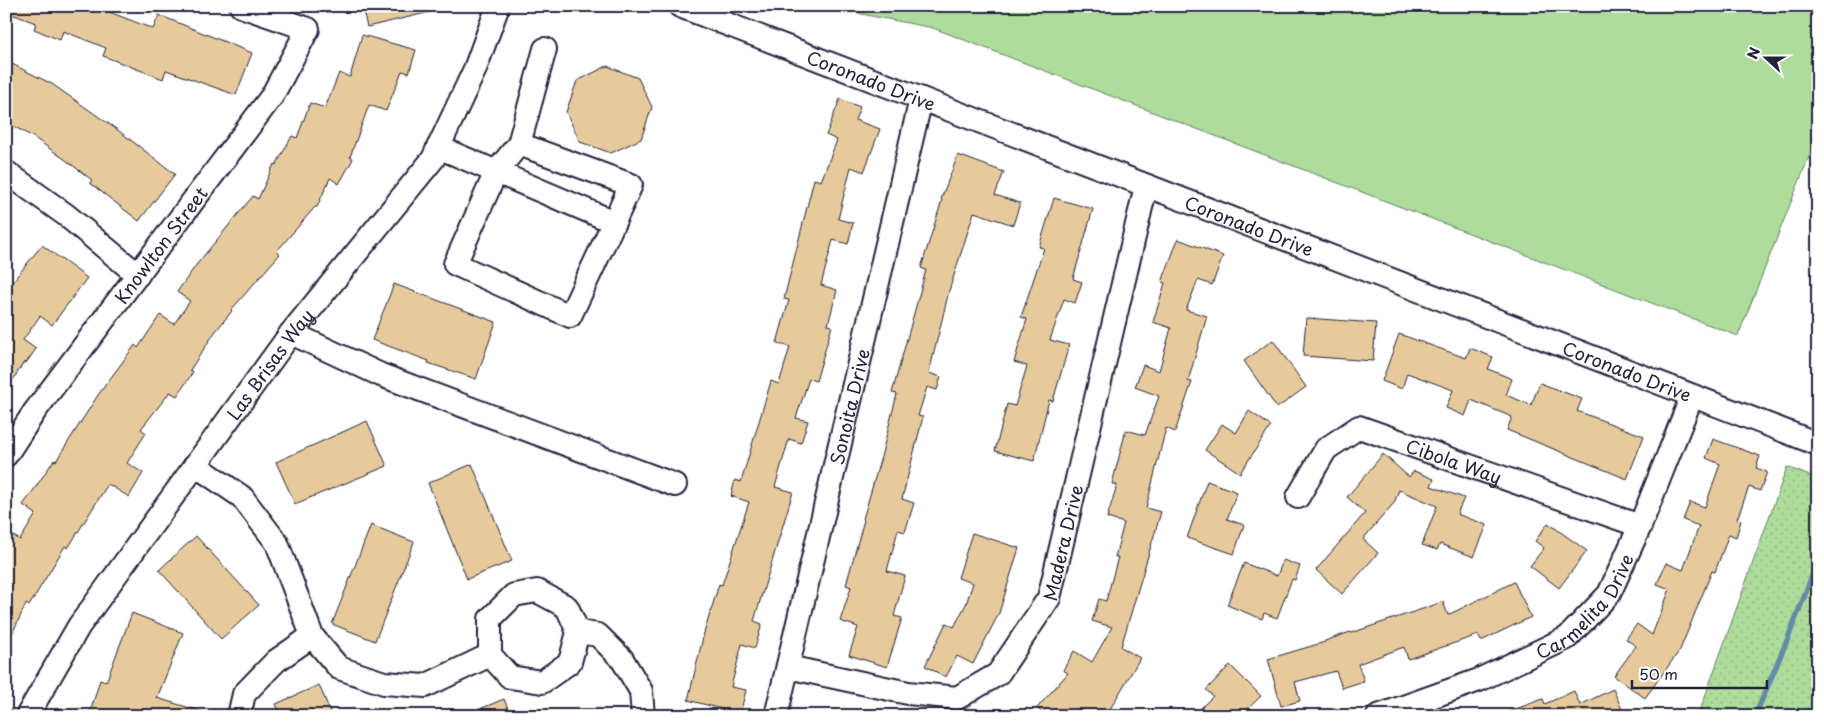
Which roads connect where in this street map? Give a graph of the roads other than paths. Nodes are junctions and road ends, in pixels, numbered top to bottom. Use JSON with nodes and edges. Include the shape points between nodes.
{"nodes":[{"id":1,"x":241,"y":6,"type":"edge"},
{"id":2,"x":498,"y":6,"type":"edge"},
{"id":3,"x":680,"y":6,"type":"edge"},
{"id":4,"x":545,"y":49,"type":"dead end"},
{"id":5,"x":920,"y":99,"type":"junction"},
{"id":6,"x":519,"y":144,"type":"junction"},
{"id":7,"x":438,"y":147,"type":"junction"},
{"id":8,"x":6,"y":172,"type":"edge"},
{"id":9,"x":496,"y":172,"type":"junction"},
{"id":10,"x":1146,"y":186,"type":"junction"},
{"id":11,"x":614,"y":222,"type":"junction"},
{"id":12,"x":138,"y":275,"type":"junction"},
{"id":13,"x":291,"y":333,"type":"junction"},
{"id":14,"x":1692,"y":396,"type":"junction"},
{"id":15,"x":1818,"y":444,"type":"edge"},
{"id":16,"x":6,"y":455,"type":"edge"},
{"id":17,"x":195,"y":465,"type":"junction"},
{"id":18,"x":675,"y":485,"type":"dead end"},
{"id":19,"x":1298,"y":497,"type":"dead end"},
{"id":20,"x":1640,"y":526,"type":"junction"},
{"id":21,"x":578,"y":632,"type":"junction"},
{"id":22,"x":312,"y":636,"type":"junction"},
{"id":23,"x":490,"y":655,"type":"junction"},
{"id":24,"x":788,"y":667,"type":"junction"},
{"id":25,"x":27,"y":716,"type":"edge"},
{"id":26,"x":238,"y":716,"type":"edge"},
{"id":27,"x":642,"y":716,"type":"edge"},
{"id":28,"x":776,"y":716,"type":"edge"},
{"id":29,"x":1378,"y":716,"type":"edge"}],
"edges":[{"from":1,"to":12,"type":"street","name":"Knowlton Street","via":[[308,29],[272,96]]},
{"from":2,"to":7,"type":"street","name":"Las Brisas Way","via":[[475,69]]},
{"from":3,"to":5,"type":"street","name":"Coronado Drive"},
{"from":4,"to":6,"type":"street"},
{"from":5,"to":10,"type":"street","name":"Coronado Drive"},
{"from":5,"to":24,"type":"street","name":"Sonoita Drive"},
{"from":6,"to":9,"type":"street"},
{"from":6,"to":11,"type":"street","via":[[631,185]]},
{"from":7,"to":9,"type":"street"},
{"from":7,"to":13,"type":"street","name":"Las Brisas Way"},
{"from":8,"to":12,"type":"street","via":[[66,214]]},
{"from":9,"to":11,"type":"street"},
{"from":9,"to":11,"type":"street","via":[[454,264],[570,316]]},
{"from":10,"to":14,"type":"street","name":"Coronado Drive"},
{"from":10,"to":24,"type":"street","name":"Madera Drive","via":[[1049,598],[998,674],[957,698],[908,693]]},
{"from":12,"to":16,"type":"street","name":"Knowlton Street","via":[[35,411]]},
{"from":13,"to":17,"type":"street","name":"Las Brisas Way"},
{"from":13,"to":18,"type":"street","via":[[381,375]]},
{"from":14,"to":15,"type":"street","name":"Coronado Drive"},
{"from":14,"to":20,"type":"street","name":"Carmelita Drive"},
{"from":17,"to":22,"type":"street","via":[[242,498],[276,543]]},
{"from":17,"to":25,"type":"street","name":"Las Brisas Way","via":[[79,626]]},
{"from":19,"to":20,"type":"street","name":"Cibola Way","via":[[1326,449],[1359,427]]},
{"from":20,"to":29,"type":"street","name":"Carmelita Drive","via":[[1609,594],[1568,638],[1479,680]]},
{"from":21,"to":23,"type":"street","via":[[570,662],[542,682],[510,677]]},
{"from":21,"to":23,"type":"street","via":[[567,607],[537,591],[514,595],[490,619]]},
{"from":21,"to":27,"type":"street","via":[[598,635],[622,659],[641,691]]},
{"from":22,"to":23,"type":"street","via":[[339,668],[384,683],[425,686]]},
{"from":22,"to":26,"type":"street","via":[[276,661],[244,694]]},
{"from":24,"to":28,"type":"street","name":"Sonoita Drive"}]}
